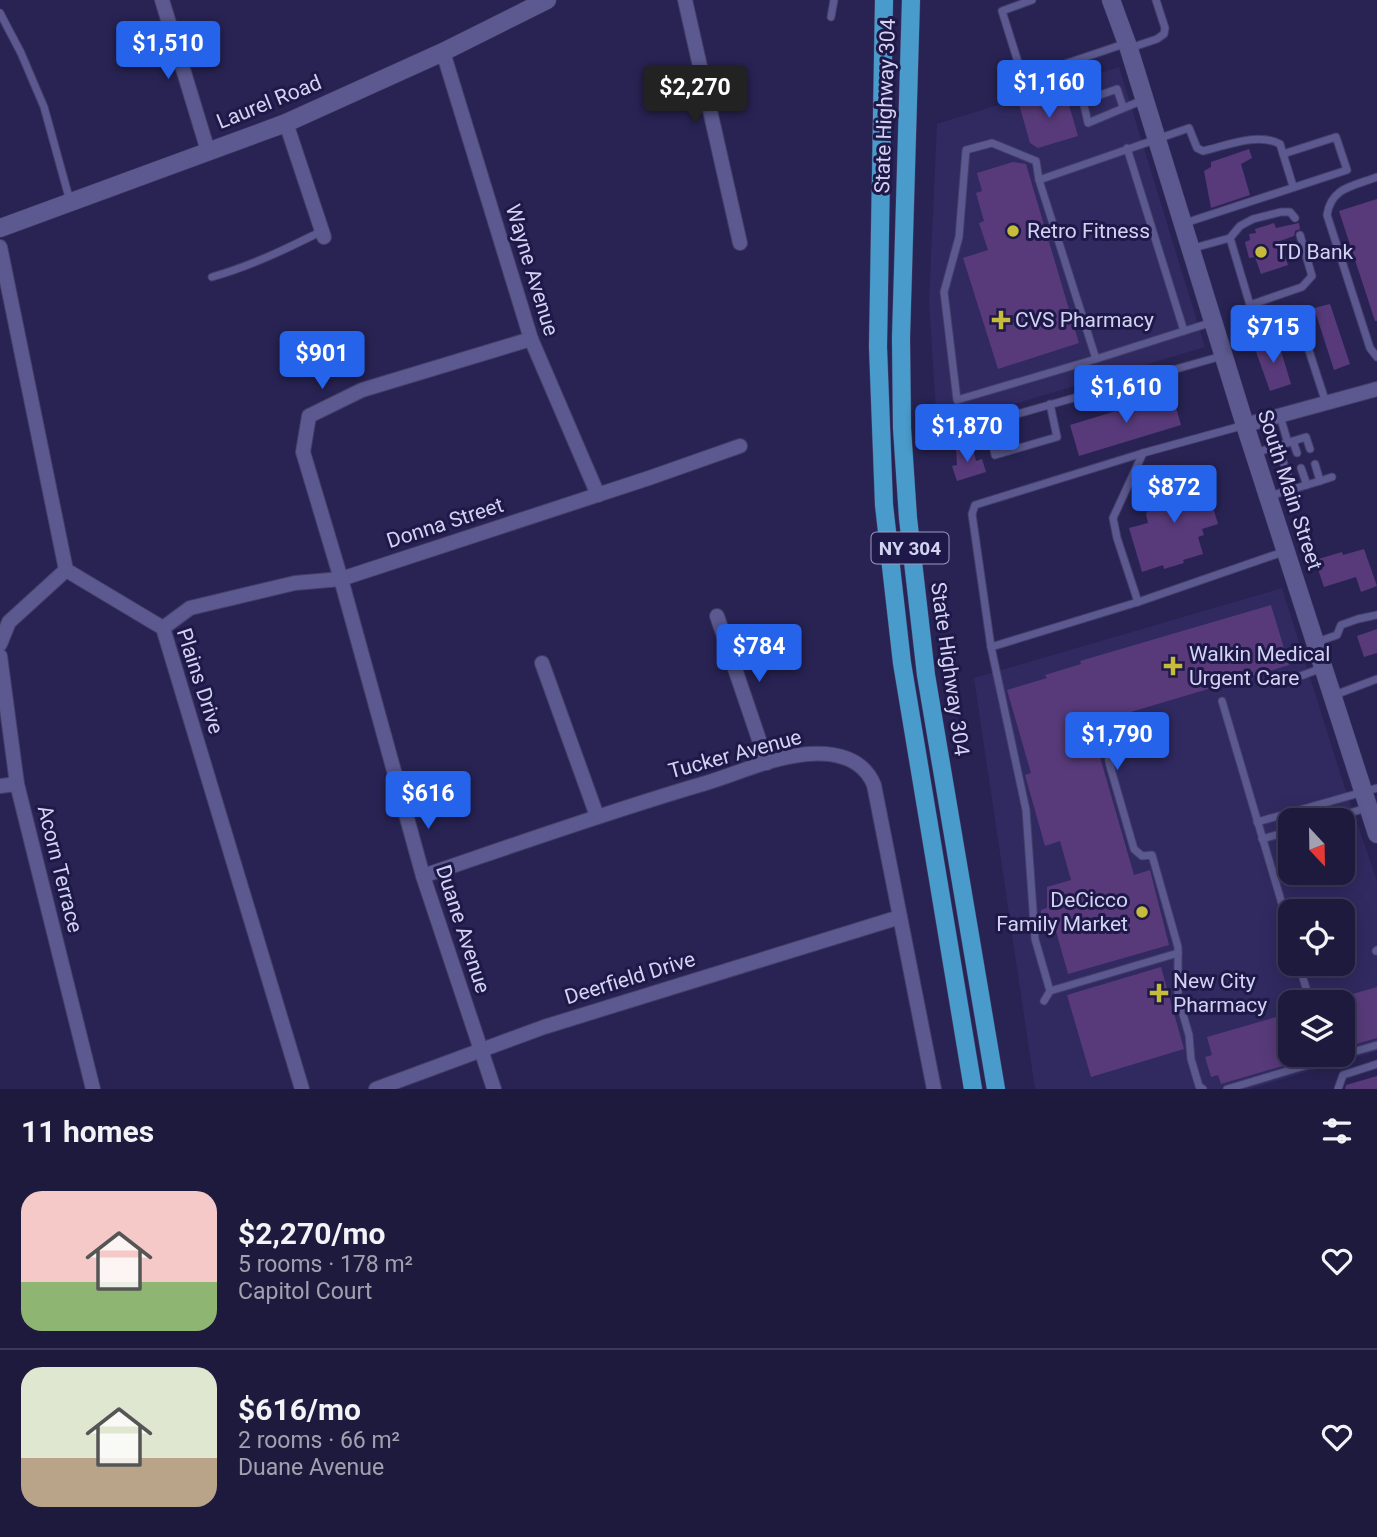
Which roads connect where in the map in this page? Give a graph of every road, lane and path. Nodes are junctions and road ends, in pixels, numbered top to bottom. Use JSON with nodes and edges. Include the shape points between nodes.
{"nodes":[{"id":1,"x":162,"y":0,"type":"edge"},
{"id":2,"x":547,"y":0,"type":"edge"},
{"id":3,"x":685,"y":0,"type":"edge"},
{"id":4,"x":834,"y":0,"type":"edge"},
{"id":5,"x":884,"y":0,"type":"edge"},
{"id":6,"x":911,"y":0,"type":"edge"},
{"id":7,"x":1032,"y":0,"type":"edge"},
{"id":8,"x":1111,"y":0,"type":"edge"},
{"id":9,"x":1156,"y":0,"type":"edge"},
{"id":10,"x":0,"y":13,"type":"edge"},
{"id":11,"x":831,"y":17,"type":"dead end"},
{"id":12,"x":1128,"y":46,"type":"junction"},
{"id":13,"x":443,"y":52,"type":"junction"},
{"id":14,"x":1144,"y":99,"type":"junction"},
{"id":15,"x":1122,"y":107,"type":"junction"},
{"id":16,"x":286,"y":123,"type":"junction"},
{"id":17,"x":1155,"y":139,"type":"junction"},
{"id":18,"x":1127,"y":148,"type":"junction"},
{"id":19,"x":208,"y":151,"type":"junction"},
{"id":20,"x":1283,"y":154,"type":"junction"},
{"id":21,"x":1377,"y":177,"type":"edge"},
{"id":22,"x":1039,"y":180,"type":"junction"},
{"id":23,"x":1293,"y":186,"type":"junction"},
{"id":24,"x":70,"y":202,"type":"junction"},
{"id":25,"x":1295,"y":218,"type":"dead end"},
{"id":26,"x":1182,"y":224,"type":"junction"},
{"id":27,"x":0,"y":228,"type":"edge"},
{"id":28,"x":323,"y":234,"type":"joint"},
{"id":29,"x":1300,"y":235,"type":"dead end"},
{"id":30,"x":1230,"y":239,"type":"junction"},
{"id":31,"x":740,"y":243,"type":"dead end"},
{"id":32,"x":0,"y":247,"type":"edge"},
{"id":33,"x":1190,"y":249,"type":"junction"},
{"id":34,"x":212,"y":277,"type":"dead end"},
{"id":35,"x":1213,"y":321,"type":"junction"},
{"id":36,"x":1300,"y":323,"type":"dead end"},
{"id":37,"x":1184,"y":331,"type":"junction"},
{"id":38,"x":531,"y":339,"type":"junction"},
{"id":39,"x":1223,"y":356,"type":"junction"},
{"id":40,"x":1377,"y":357,"type":"edge"},
{"id":41,"x":1096,"y":359,"type":"junction"},
{"id":42,"x":1377,"y":389,"type":"edge"},
{"id":43,"x":1326,"y":403,"type":"junction"},
{"id":44,"x":1050,"y":404,"type":"junction"},
{"id":45,"x":1280,"y":416,"type":"junction"},
{"id":46,"x":1245,"y":425,"type":"junction"},
{"id":47,"x":1291,"y":442,"type":"junction"},
{"id":48,"x":740,"y":446,"type":"dead end"},
{"id":49,"x":1278,"y":446,"type":"junction"},
{"id":50,"x":1310,"y":449,"type":"dead end"},
{"id":51,"x":1143,"y":453,"type":"junction"},
{"id":52,"x":1254,"y":453,"type":"junction"},
{"id":53,"x":1297,"y":453,"type":"dead end"},
{"id":54,"x":1315,"y":464,"type":"dead end"},
{"id":55,"x":1301,"y":468,"type":"dead end"},
{"id":56,"x":1332,"y":477,"type":"dead end"},
{"id":57,"x":1320,"y":481,"type":"junction"},
{"id":58,"x":1307,"y":485,"type":"junction"},
{"id":59,"x":1292,"y":489,"type":"junction"},
{"id":60,"x":598,"y":495,"type":"junction"},
{"id":61,"x":1269,"y":497,"type":"junction"},
{"id":62,"x":1287,"y":551,"type":"junction"},
{"id":63,"x":66,"y":570,"type":"junction"},
{"id":64,"x":341,"y":579,"type":"junction"},
{"id":65,"x":1138,"y":602,"type":"junction"},
{"id":66,"x":1377,"y":615,"type":"edge"},
{"id":67,"x":717,"y":616,"type":"dead end"},
{"id":68,"x":163,"y":628,"type":"junction"},
{"id":69,"x":1315,"y":642,"type":"junction"},
{"id":70,"x":0,"y":644,"type":"edge"},
{"id":71,"x":991,"y":647,"type":"junction"},
{"id":72,"x":0,"y":656,"type":"edge"},
{"id":73,"x":542,"y":663,"type":"dead end"},
{"id":74,"x":1323,"y":668,"type":"junction"},
{"id":75,"x":1377,"y":679,"type":"edge"},
{"id":76,"x":1290,"y":680,"type":"dead end"},
{"id":77,"x":1331,"y":696,"type":"junction"},
{"id":78,"x":1222,"y":701,"type":"dead end"},
{"id":79,"x":1119,"y":732,"type":"dead end"},
{"id":80,"x":767,"y":763,"type":"junction"},
{"id":81,"x":17,"y":784,"type":"junction"},
{"id":82,"x":0,"y":786,"type":"edge"},
{"id":83,"x":1372,"y":810,"type":"edge"},
{"id":84,"x":597,"y":816,"type":"junction"},
{"id":85,"x":1257,"y":822,"type":"junction"},
{"id":86,"x":1278,"y":834,"type":"edge"},
{"id":87,"x":1262,"y":839,"type":"junction"},
{"id":88,"x":423,"y":876,"type":"junction"},
{"id":89,"x":1280,"y":899,"type":"edge"},
{"id":90,"x":900,"y":917,"type":"junction"},
{"id":91,"x":1178,"y":953,"type":"junction"},
{"id":92,"x":1303,"y":978,"type":"dead end"},
{"id":93,"x":1307,"y":990,"type":"edge"},
{"id":94,"x":1050,"y":991,"type":"junction"},
{"id":95,"x":1044,"y":1001,"type":"dead end"},
{"id":96,"x":1377,"y":1045,"type":"edge"},
{"id":97,"x":481,"y":1049,"type":"junction"},
{"id":98,"x":1355,"y":1051,"type":"edge"},
{"id":99,"x":1377,"y":1064,"type":"edge"},
{"id":100,"x":1301,"y":1067,"type":"edge"},
{"id":101,"x":1201,"y":1088,"type":"edge"},
{"id":102,"x":93,"y":1089,"type":"edge"},
{"id":103,"x":302,"y":1089,"type":"edge"},
{"id":104,"x":376,"y":1089,"type":"edge"},
{"id":105,"x":494,"y":1089,"type":"edge"},
{"id":106,"x":934,"y":1089,"type":"edge"},
{"id":107,"x":974,"y":1089,"type":"edge"},
{"id":108,"x":996,"y":1089,"type":"edge"},
{"id":109,"x":1227,"y":1089,"type":"edge"},
{"id":110,"x":1338,"y":1089,"type":"edge"}],
"edges":[{"from":1,"to":19,"type":"street"},
{"from":2,"to":13,"type":"street","name":"Laurel Road"},
{"from":3,"to":31,"type":"street"},
{"from":4,"to":11,"type":"lane"},
{"from":5,"to":107,"type":"main road","name":"State Highway 304","number":"NY 304","via":[[878,359],[884,505],[902,663]]},
{"from":6,"to":108,"type":"main road","name":"State Highway 304","number":"NY 304","via":[[901,338],[908,518],[928,687]]},
{"from":7,"to":12,"type":"lane","via":[[1002,11],[1023,78]]},
{"from":8,"to":12,"type":"street","name":"South Main Street"},
{"from":9,"to":12,"type":"lane","via":[[1164,34]]},
{"from":10,"to":24,"type":"lane","via":[[44,107]]},
{"from":12,"to":14,"type":"street","name":"South Main Street"},
{"from":13,"to":16,"type":"street","name":"Laurel Road"},
{"from":13,"to":38,"type":"street","name":"Wayne Avenue"},
{"from":14,"to":15,"type":"lane"},
{"from":14,"to":17,"type":"street","name":"South Main Street"},
{"from":15,"to":15,"type":"lane","via":[[1117,89],[1083,101],[1088,123]]},
{"from":16,"to":19,"type":"street","name":"Laurel Road"},
{"from":16,"to":28,"type":"street"},
{"from":17,"to":18,"type":"lane"},
{"from":17,"to":20,"type":"lane","via":[[1189,128],[1203,152],[1249,140],[1274,141]]},
{"from":17,"to":26,"type":"street","name":"South Main Street"},
{"from":18,"to":22,"type":"lane"},
{"from":18,"to":37,"type":"lane"},
{"from":19,"to":24,"type":"street","name":"Laurel Road"},
{"from":20,"to":23,"type":"lane"},
{"from":20,"to":23,"type":"lane","via":[[1336,136],[1347,164],[1347,170]]},
{"from":21,"to":40,"type":"lane","via":[[1340,191],[1329,201],[1327,215],[1370,348]]},
{"from":22,"to":41,"type":"lane"},
{"from":22,"to":41,"type":"lane","via":[[1036,161],[992,143],[966,150],[959,237],[944,292],[957,400]]},
{"from":23,"to":26,"type":"lane"},
{"from":24,"to":27,"type":"street","name":"Laurel Road"},
{"from":25,"to":30,"type":"lane","via":[[1290,212],[1281,212],[1253,219]]},
{"from":26,"to":33,"type":"street","name":"South Main Street"},
{"from":28,"to":34,"type":"lane"},
{"from":29,"to":30,"type":"lane","via":[[1312,276],[1302,287],[1250,305]]},
{"from":30,"to":33,"type":"lane"},
{"from":32,"to":63,"type":"street"},
{"from":33,"to":35,"type":"street","name":"South Main Street"},
{"from":35,"to":37,"type":"lane"},
{"from":35,"to":39,"type":"street","name":"South Main Street"},
{"from":36,"to":43,"type":"lane"},
{"from":37,"to":41,"type":"lane"},
{"from":38,"to":60,"type":"street","name":"Wayne Avenue"},
{"from":38,"to":64,"type":"street","name":"Duane Avenue","via":[[362,390],[309,416],[303,452]]},
{"from":39,"to":44,"type":"lane"},
{"from":39,"to":46,"type":"street","name":"South Main Street"},
{"from":42,"to":43,"type":"street"},
{"from":43,"to":45,"type":"street"},
{"from":44,"to":44,"type":"lane","via":[[989,422],[995,455],[1057,437]]},
{"from":45,"to":46,"type":"street"},
{"from":45,"to":47,"type":"lane"},
{"from":46,"to":51,"type":"lane"},
{"from":46,"to":52,"type":"street","name":"South Main Street"},
{"from":47,"to":49,"type":"lane"},
{"from":47,"to":50,"type":"lane","via":[[1306,437]]},
{"from":47,"to":53,"type":"lane"},
{"from":48,"to":60,"type":"street","name":"Donna Street"},
{"from":49,"to":52,"type":"lane"},
{"from":49,"to":59,"type":"lane"},
{"from":51,"to":65,"type":"lane","via":[[1113,518]]},
{"from":51,"to":71,"type":"lane","via":[[972,508]]},
{"from":52,"to":61,"type":"street","name":"South Main Street"},
{"from":54,"to":57,"type":"lane"},
{"from":55,"to":58,"type":"lane"},
{"from":56,"to":57,"type":"lane"},
{"from":57,"to":58,"type":"lane"},
{"from":58,"to":59,"type":"lane"},
{"from":59,"to":61,"type":"lane"},
{"from":60,"to":64,"type":"street","name":"Donna Street"},
{"from":61,"to":62,"type":"street","name":"South Main Street"},
{"from":62,"to":65,"type":"lane"},
{"from":62,"to":69,"type":"street","name":"South Main Street"},
{"from":63,"to":68,"type":"street","name":"Plains Drive"},
{"from":63,"to":70,"type":"street","via":[[9,622]]},
{"from":64,"to":68,"type":"street","name":"Donna Street","via":[[295,583],[190,608]]},
{"from":64,"to":88,"type":"street","name":"Duane Avenue"},
{"from":65,"to":71,"type":"lane"},
{"from":66,"to":69,"type":"lane","via":[[1341,625],[1337,635]]},
{"from":67,"to":80,"type":"street"},
{"from":68,"to":103,"type":"street","name":"Plains Drive"},
{"from":69,"to":74,"type":"street","name":"South Main Street"},
{"from":71,"to":94,"type":"lane","via":[[1026,810],[1035,939]]},
{"from":72,"to":81,"type":"street","name":"Acorn Terrace"},
{"from":73,"to":84,"type":"street"},
{"from":74,"to":76,"type":"lane"},
{"from":74,"to":77,"type":"street","name":"South Main Street"},
{"from":75,"to":77,"type":"lane"},
{"from":77,"to":83,"type":"street","name":"South Main Street"},
{"from":78,"to":85,"type":"lane"},
{"from":79,"to":91,"type":"lane","via":[[1112,740],[1110,766],[1134,849],[1142,856],[1152,855]]},
{"from":80,"to":84,"type":"street","name":"Tucker Avenue"},
{"from":80,"to":90,"type":"street","name":"Tucker Avenue","via":[[822,754],[854,761],[866,770],[877,795]]},
{"from":81,"to":82,"type":"street"},
{"from":81,"to":102,"type":"street","name":"Acorn Terrace"},
{"from":83,"to":85,"type":"lane"},
{"from":84,"to":88,"type":"street","name":"Tucker Avenue"},
{"from":85,"to":87,"type":"lane"},
{"from":86,"to":87,"type":"lane"},
{"from":87,"to":89,"type":"lane"},
{"from":88,"to":97,"type":"street","name":"Duane Avenue"},
{"from":90,"to":97,"type":"street","name":"Deerfield Drive"},
{"from":90,"to":106,"type":"street","name":"Tucker Avenue"},
{"from":91,"to":94,"type":"lane"},
{"from":91,"to":101,"type":"lane","via":[[1178,997]]},
{"from":92,"to":93,"type":"lane"},
{"from":94,"to":95,"type":"lane"},
{"from":96,"to":98,"type":"lane"},
{"from":97,"to":104,"type":"street","name":"Deerfield Drive"},
{"from":97,"to":105,"type":"street","name":"Duane Avenue"},
{"from":99,"to":110,"type":"lane","via":[[1343,1075]]},
{"from":100,"to":109,"type":"lane"}]}
